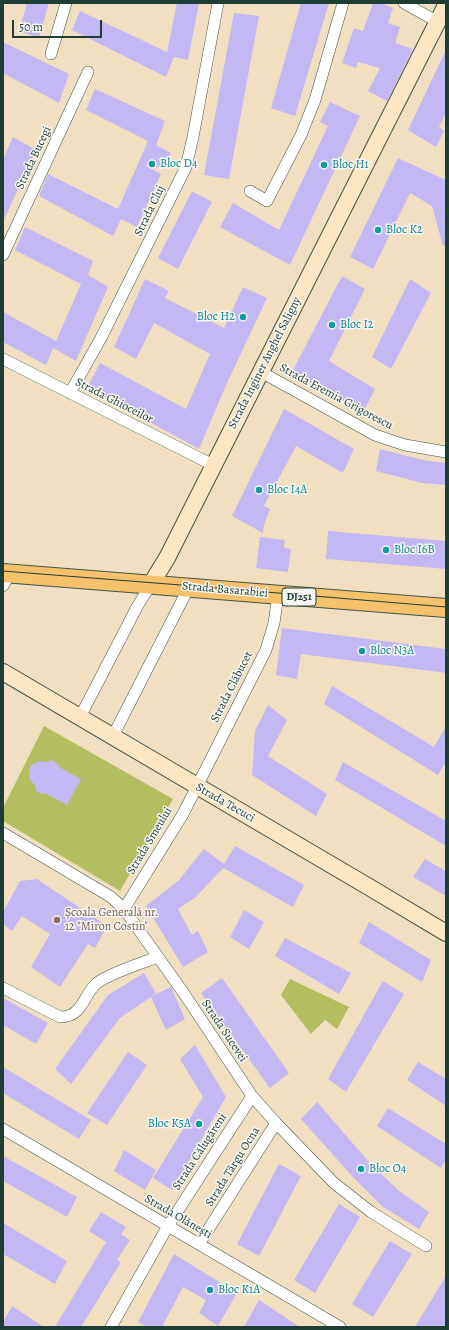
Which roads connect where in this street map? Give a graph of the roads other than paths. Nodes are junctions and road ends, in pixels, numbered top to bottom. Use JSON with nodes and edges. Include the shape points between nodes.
{"nodes":[{"id":1,"x":66,"y":3,"type":"edge"},
{"id":2,"x":218,"y":3,"type":"edge"},
{"id":3,"x":343,"y":3,"type":"edge"},
{"id":4,"x":404,"y":3,"type":"edge"},
{"id":5,"x":446,"y":6,"type":"edge"},
{"id":6,"x":438,"y":22,"type":"junction"},
{"id":7,"x":51,"y":54,"type":"dead end"},
{"id":8,"x":88,"y":72,"type":"dead end"},
{"id":9,"x":250,"y":191,"type":"dead end"},
{"id":10,"x":3,"y":255,"type":"edge"},
{"id":11,"x":3,"y":359,"type":"edge"},
{"id":12,"x":261,"y":372,"type":"junction"},
{"id":13,"x":70,"y":393,"type":"junction"},
{"id":14,"x":446,"y":452,"type":"edge"},
{"id":15,"x":213,"y":465,"type":"junction"},
{"id":16,"x":5,"y":577,"type":"edge"},
{"id":17,"x":151,"y":584,"type":"junction"},
{"id":18,"x":189,"y":587,"type":"junction"},
{"id":19,"x":278,"y":595,"type":"junction"},
{"id":20,"x":446,"y":608,"type":"edge"},
{"id":21,"x":3,"y":672,"type":"edge"},
{"id":22,"x":80,"y":717,"type":"junction"},
{"id":23,"x":113,"y":736,"type":"junction"},
{"id":24,"x":196,"y":786,"type":"junction"},
{"id":25,"x":6,"y":835,"type":"edge"},
{"id":26,"x":3,"y":847,"type":"edge"},
{"id":27,"x":124,"y":909,"type":"junction"},
{"id":28,"x":446,"y":934,"type":"edge"},
{"id":29,"x":158,"y":957,"type":"junction"},
{"id":30,"x":3,"y":988,"type":"edge"},
{"id":31,"x":252,"y":1096,"type":"junction"},
{"id":32,"x":276,"y":1123,"type":"junction"},
{"id":33,"x":3,"y":1129,"type":"edge"},
{"id":34,"x":168,"y":1226,"type":"junction"},
{"id":35,"x":199,"y":1244,"type":"junction"},
{"id":36,"x":426,"y":1246,"type":"dead end"},
{"id":37,"x":111,"y":1327,"type":"edge"},
{"id":38,"x":340,"y":1327,"type":"edge"}],
"edges":[{"from":1,"to":7,"type":"street"},
{"from":2,"to":13,"type":"street","name":"Strada Cluj","via":[[186,167],[101,338]]},
{"from":3,"to":9,"type":"street","via":[[315,100],[301,135],[266,201]]},
{"from":4,"to":6,"type":"street"},
{"from":5,"to":6,"type":"main road","name":"Strada Inginer Anghel Saligny"},
{"from":6,"to":12,"type":"main road","name":"Strada Inginer Anghel Saligny"},
{"from":8,"to":10,"type":"street","name":"Strada Bucegi"},
{"from":11,"to":13,"type":"street","name":"Strada Ghioceilor"},
{"from":12,"to":14,"type":"street","name":"Strada Eremia Grigorescu","via":[[375,435],[405,445]]},
{"from":12,"to":15,"type":"main road","name":"Strada Inginer Anghel Saligny"},
{"from":13,"to":15,"type":"street","name":"Strada Ghioceilor"},
{"from":15,"to":17,"type":"main road","name":"Strada Inginer Anghel Saligny","via":[[167,558]]},
{"from":16,"to":17,"type":"main road","name":"Strada Basarabiei","number":"DJ251"},
{"from":17,"to":18,"type":"main road","name":"Strada Basarabiei","number":"DJ251"},
{"from":17,"to":22,"type":"street","name":"Strada Inginer Anghel Saligny"},
{"from":18,"to":19,"type":"main road","name":"Strada Basarabiei","number":"DJ251"},
{"from":18,"to":23,"type":"street"},
{"from":19,"to":20,"type":"main road","name":"Strada Basarabiei","number":"DJ251"},
{"from":19,"to":24,"type":"street","name":"Strada Clăbucet","via":[[274,623],[266,650]]},
{"from":21,"to":22,"type":"main road","name":"Strada Tecuci"},
{"from":22,"to":23,"type":"main road","name":"Strada Tecuci"},
{"from":23,"to":24,"type":"main road","name":"Strada Tecuci"},
{"from":24,"to":27,"type":"street","name":"Strada Smeului","via":[[183,814]]},
{"from":24,"to":28,"type":"main road","name":"Strada Tecuci"},
{"from":25,"to":26,"type":"street"},
{"from":25,"to":27,"type":"street","name":"Strada Sucevei","via":[[111,897]]},
{"from":27,"to":29,"type":"street","name":"Strada Sucevei"},
{"from":29,"to":30,"type":"street","via":[[110,975],[97,983],[79,1009],[67,1017],[60,1017]]},
{"from":29,"to":31,"type":"street","name":"Strada Sucevei"},
{"from":31,"to":32,"type":"street","name":"Strada Sucevei"},
{"from":31,"to":34,"type":"street","name":"Strada Călugăreni"},
{"from":32,"to":35,"type":"street","name":"Strada Târgu Ocna"},
{"from":32,"to":36,"type":"street","name":"Strada Sucevei","via":[[334,1183],[371,1212]]},
{"from":33,"to":34,"type":"street","name":"Strada Olănești"},
{"from":34,"to":35,"type":"street","name":"Strada Olănești"},
{"from":34,"to":37,"type":"street","name":"Strada Călugăreni"},
{"from":35,"to":38,"type":"street","name":"Strada Olănești"}]}
